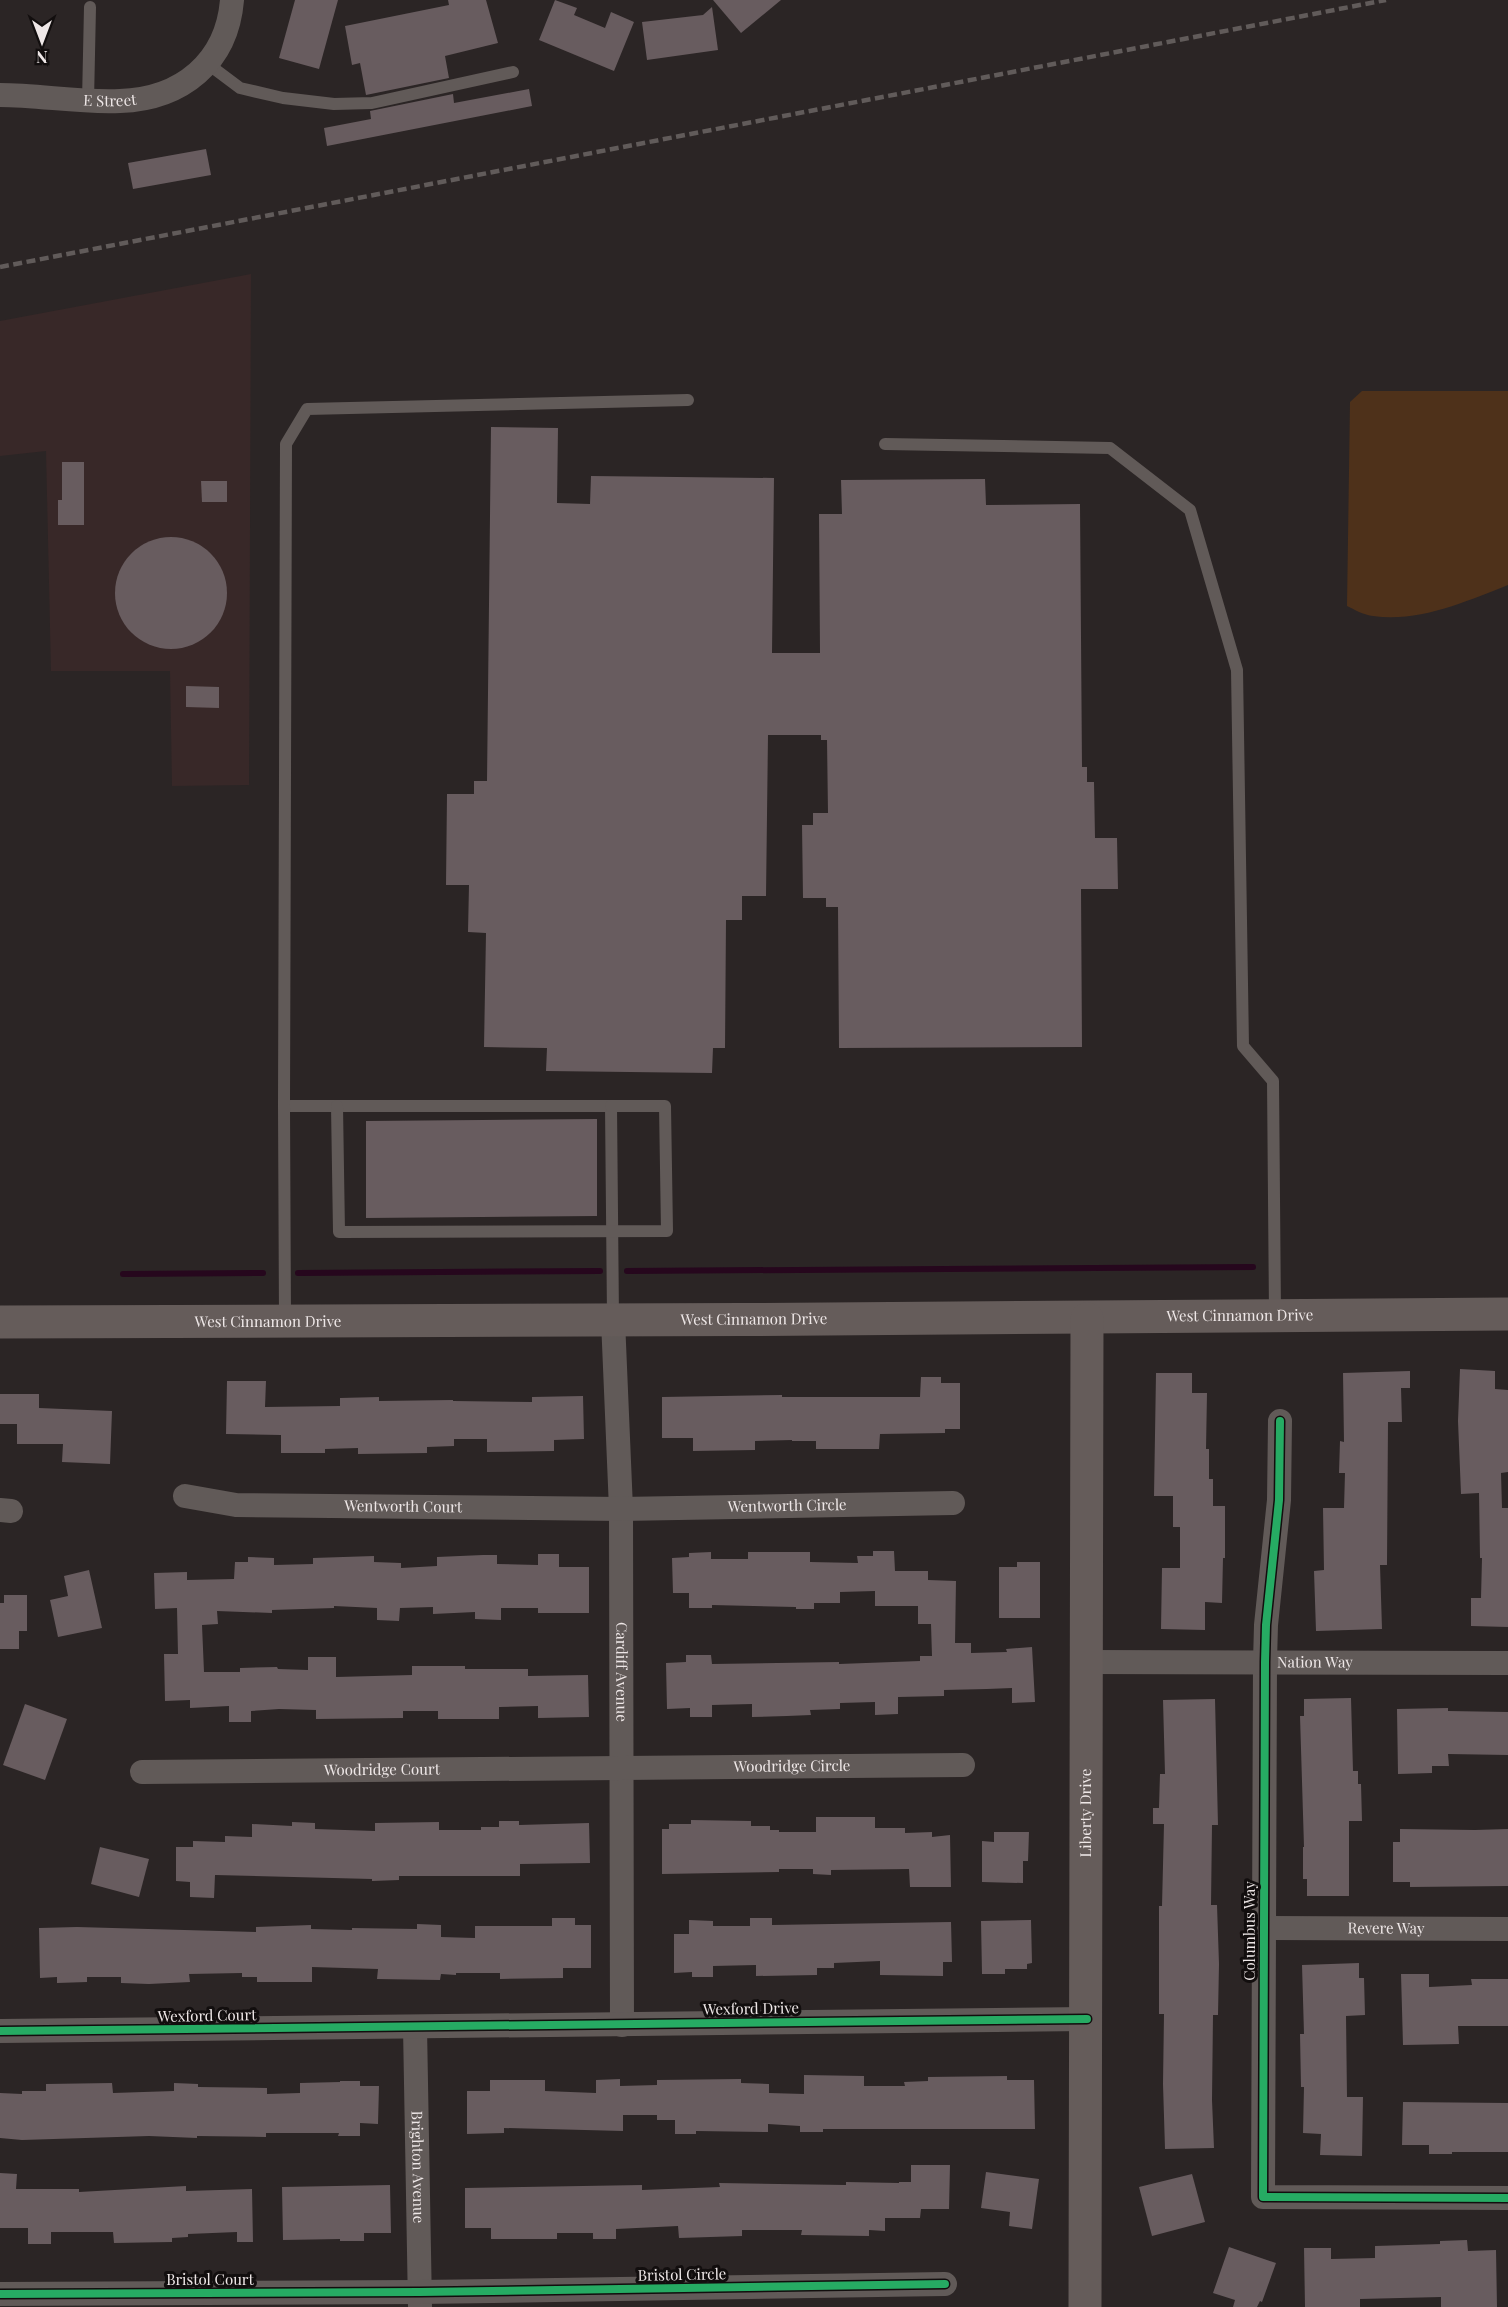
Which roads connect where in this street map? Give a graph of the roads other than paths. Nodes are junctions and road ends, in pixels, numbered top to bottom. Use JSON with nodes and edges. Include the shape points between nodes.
{"nodes":[{"id":1,"x":232,"y":0,"type":"edge"},
{"id":2,"x":90,"y":6,"type":"dead end"},
{"id":3,"x":208,"y":64,"type":"junction"},
{"id":4,"x":513,"y":72,"type":"dead end"},
{"id":5,"x":0,"y":95,"type":"edge"},
{"id":6,"x":88,"y":101,"type":"junction"},
{"id":7,"x":688,"y":400,"type":"dead end"},
{"id":8,"x":885,"y":444,"type":"dead end"},
{"id":9,"x":284,"y":1106,"type":"junction"},
{"id":10,"x":337,"y":1106,"type":"junction"},
{"id":11,"x":611,"y":1106,"type":"junction"},
{"id":12,"x":612,"y":1231,"type":"junction"},
{"id":13,"x":1508,"y":1314,"type":"edge"},
{"id":14,"x":1275,"y":1316,"type":"junction"},
{"id":15,"x":1087,"y":1319,"type":"junction"},
{"id":16,"x":613,"y":1320,"type":"junction"},
{"id":17,"x":0,"y":1322,"type":"edge"},
{"id":18,"x":285,"y":1323,"type":"junction"},
{"id":19,"x":1280,"y":1421,"type":"dead end"},
{"id":20,"x":185,"y":1496,"type":"dead end"},
{"id":21,"x":953,"y":1503,"type":"dead end"},
{"id":22,"x":621,"y":1509,"type":"junction"},
{"id":23,"x":1087,"y":1662,"type":"junction"},
{"id":24,"x":1265,"y":1662,"type":"junction"},
{"id":25,"x":1508,"y":1663,"type":"edge"},
{"id":26,"x":963,"y":1765,"type":"dead end"},
{"id":27,"x":621,"y":1767,"type":"junction"},
{"id":28,"x":142,"y":1772,"type":"dead end"},
{"id":29,"x":1264,"y":1928,"type":"junction"},
{"id":30,"x":1508,"y":1929,"type":"edge"},
{"id":31,"x":1087,"y":2019,"type":"junction"},
{"id":32,"x":622,"y":2025,"type":"junction"},
{"id":33,"x":414,"y":2027,"type":"junction"},
{"id":34,"x":0,"y":2031,"type":"edge"},
{"id":35,"x":1508,"y":2198,"type":"edge"},
{"id":36,"x":945,"y":2284,"type":"dead end"},
{"id":37,"x":0,"y":2294,"type":"edge"},
{"id":38,"x":420,"y":2300,"type":"edge"},
{"id":39,"x":1084,"y":2307,"type":"edge"}],
"edges":[{"from":1,"to":3,"type":"street","via":[[222,41]]},
{"from":2,"to":6,"type":"lane"},
{"from":3,"to":4,"type":"lane","via":[[240,88],[334,104],[372,103]]},
{"from":3,"to":6,"type":"street","name":"E Street","via":[[178,86],[152,96]]},
{"from":5,"to":6,"type":"street","name":"E Street"},
{"from":7,"to":9,"type":"lane","via":[[307,410],[286,444]]},
{"from":8,"to":14,"type":"lane","via":[[1110,448],[1190,510],[1237,670],[1243,1046],[1273,1082]]},
{"from":9,"to":10,"type":"lane"},
{"from":9,"to":18,"type":"lane"},
{"from":10,"to":11,"type":"lane"},
{"from":10,"to":12,"type":"lane","via":[[339,1232]]},
{"from":11,"to":12,"type":"lane"},
{"from":11,"to":12,"type":"lane","via":[[665,1106],[667,1231]]},
{"from":12,"to":16,"type":"lane"},
{"from":13,"to":14,"type":"main road","name":"West Cinnamon Drive"},
{"from":14,"to":15,"type":"main road","name":"West Cinnamon Drive"},
{"from":15,"to":16,"type":"main road","name":"West Cinnamon Drive"},
{"from":15,"to":23,"type":"main road","name":"Liberty Drive"},
{"from":16,"to":18,"type":"main road","name":"West Cinnamon Drive"},
{"from":16,"to":22,"type":"street","name":"Cardiff Avenue"},
{"from":17,"to":18,"type":"main road","name":"West Cinnamon Drive"},
{"from":19,"to":24,"type":"street","name":"Columbus Way","via":[[1279,1500]]},
{"from":20,"to":22,"type":"street","name":"Wentworth Court","via":[[236,1505]]},
{"from":21,"to":22,"type":"street","name":"Wentworth Circle"},
{"from":22,"to":27,"type":"street","name":"Cardiff Avenue"},
{"from":23,"to":24,"type":"street","name":"Nation Way"},
{"from":23,"to":31,"type":"main road","name":"Liberty Drive"},
{"from":24,"to":25,"type":"street","name":"Nation Way"},
{"from":24,"to":29,"type":"street","name":"Columbus Way"},
{"from":26,"to":27,"type":"street","name":"Woodridge Circle"},
{"from":27,"to":28,"type":"street","name":"Woodridge Court"},
{"from":27,"to":32,"type":"street","name":"Cardiff Avenue"},
{"from":29,"to":30,"type":"street","name":"Revere Way"},
{"from":29,"to":35,"type":"street","name":"Columbus Way","via":[[1263,2197]]},
{"from":31,"to":32,"type":"street","name":"Wexford Drive"},
{"from":31,"to":39,"type":"main road","name":"Liberty Drive"},
{"from":32,"to":33,"type":"street","name":"Wexford Drive"},
{"from":33,"to":34,"type":"street","name":"Wexford Court"},
{"from":33,"to":38,"type":"street","name":"Brighton Avenue"},
{"from":36,"to":38,"type":"street","name":"Bristol Circle"},
{"from":37,"to":38,"type":"street","name":"Bristol Court"}]}
